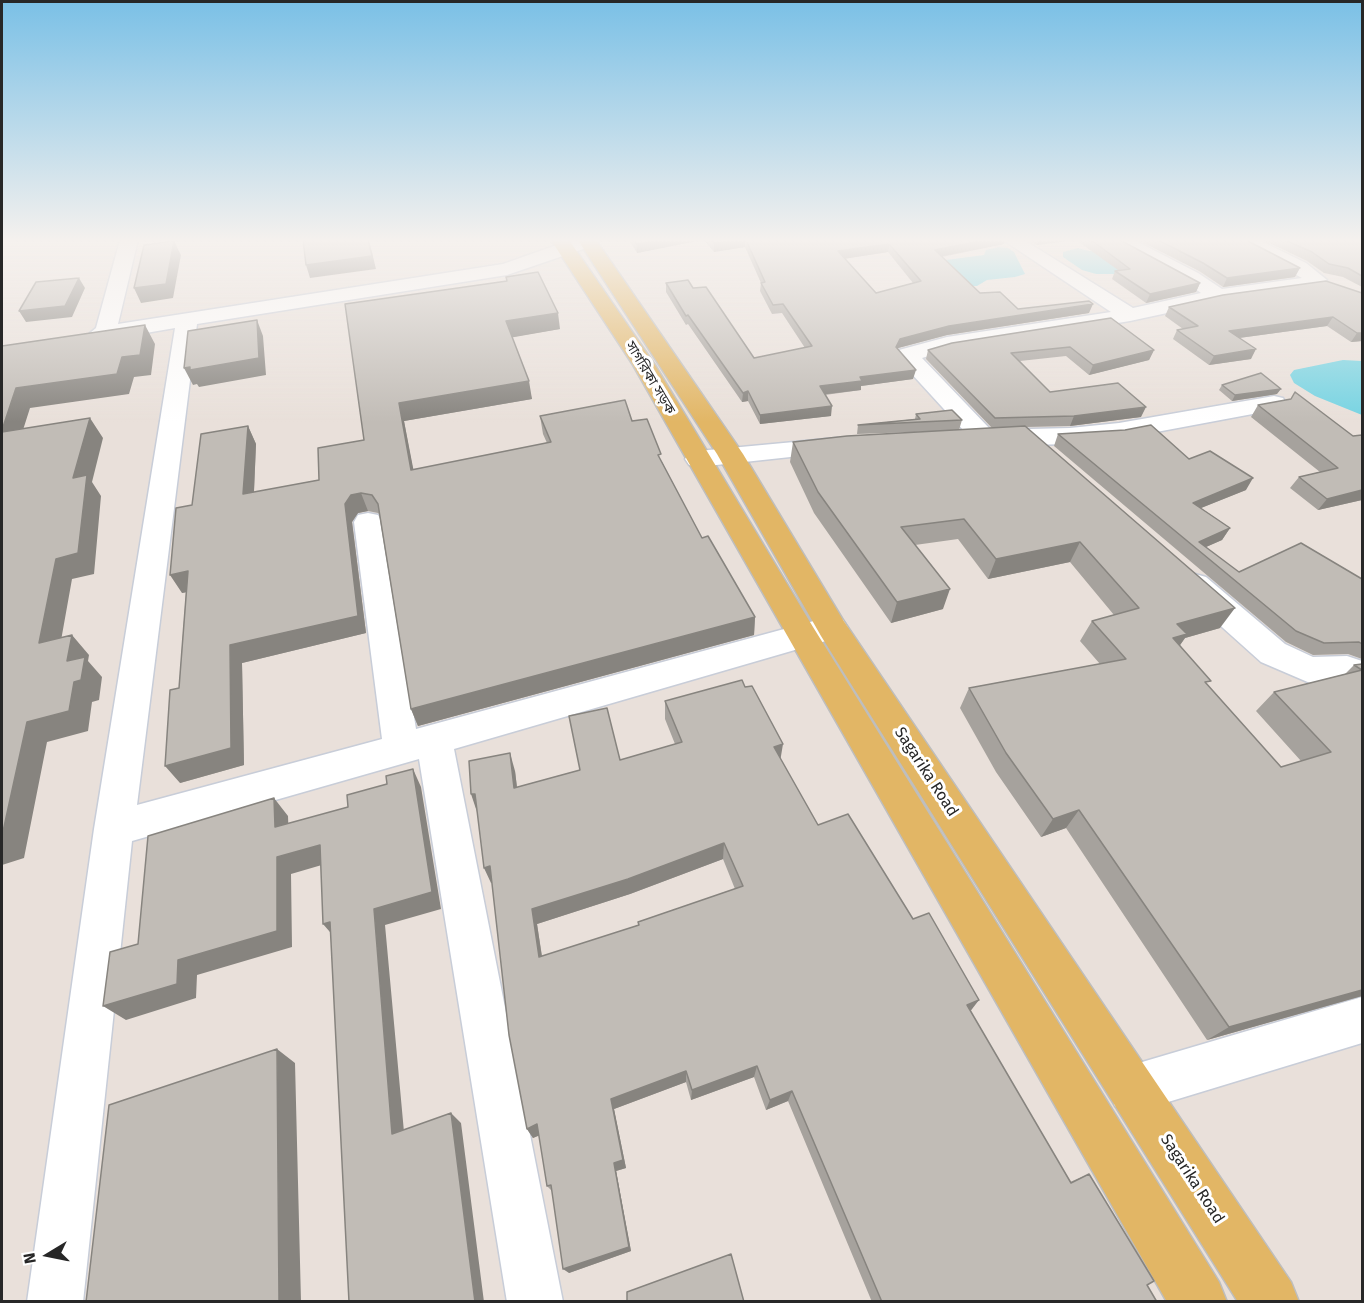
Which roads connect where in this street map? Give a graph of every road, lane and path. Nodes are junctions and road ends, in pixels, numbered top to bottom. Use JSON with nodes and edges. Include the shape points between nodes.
{"nodes":[{"id":1,"x":113,"y":301,"type":"edge"},
{"id":2,"x":307,"y":301,"type":"edge"},
{"id":3,"x":613,"y":301,"type":"edge"},
{"id":4,"x":1108,"y":301,"type":"edge"},
{"id":5,"x":1196,"y":301,"type":"edge"},
{"id":6,"x":1130,"y":315,"type":"junction"},
{"id":7,"x":187,"y":320,"type":"junction"},
{"id":8,"x":105,"y":333,"type":"junction"},
{"id":9,"x":82,"y":336,"type":"edge"},
{"id":10,"x":1274,"y":403,"type":"edge"},
{"id":11,"x":1024,"y":436,"type":"junction"},
{"id":12,"x":984,"y":438,"type":"junction"},
{"id":13,"x":949,"y":440,"type":"edge"},
{"id":14,"x":855,"y":445,"type":"edge"},
{"id":15,"x":714,"y":457,"type":"junction"},
{"id":16,"x":1060,"y":467,"type":"edge"},
{"id":17,"x":368,"y":522,"type":"dead end"},
{"id":18,"x":1175,"y":568,"type":"edge"},
{"id":19,"x":817,"y":632,"type":"junction"},
{"id":20,"x":1362,"y":674,"type":"edge"},
{"id":21,"x":418,"y":744,"type":"junction"},
{"id":22,"x":114,"y":829,"type":"junction"},
{"id":23,"x":1362,"y":1020,"type":"edge"},
{"id":24,"x":1132,"y":1089,"type":"junction"},
{"id":25,"x":1083,"y":1107,"type":"junction"},
{"id":26,"x":55,"y":1302,"type":"edge"},
{"id":27,"x":535,"y":1302,"type":"edge"},
{"id":28,"x":1199,"y":1302,"type":"edge"},
{"id":29,"x":1271,"y":1302,"type":"edge"}],
"edges":[{"from":1,"to":8,"type":"street"},
{"from":2,"to":7,"type":"street"},
{"from":3,"to":15,"type":"main road","name":"Sagarika Road"},
{"from":4,"to":6,"type":"street"},
{"from":5,"to":6,"type":"street"},
{"from":6,"to":12,"type":"street","via":[[959,342],[907,355]]},
{"from":7,"to":8,"type":"street"},
{"from":7,"to":22,"type":"street"},
{"from":8,"to":9,"type":"street"},
{"from":10,"to":11,"type":"street","via":[[1119,431]]},
{"from":11,"to":12,"type":"street"},
{"from":11,"to":16,"type":"street"},
{"from":12,"to":13,"type":"street"},
{"from":14,"to":15,"type":"street"},
{"from":15,"to":19,"type":"main road","name":"Sagarika Road"},
{"from":17,"to":21,"type":"street"},
{"from":18,"to":20,"type":"street","via":[[1273,653],[1310,670],[1347,669]]},
{"from":19,"to":21,"type":"street"},
{"from":19,"to":24,"type":"main road","name":"Sagarika Road"},
{"from":19,"to":25,"type":"main road","name":"Sagarika Road"},
{"from":21,"to":22,"type":"street"},
{"from":21,"to":27,"type":"street"},
{"from":22,"to":26,"type":"street"},
{"from":23,"to":24,"type":"street"},
{"from":24,"to":25,"type":"main road"},
{"from":24,"to":29,"type":"main road","name":"Sagarika Road"},
{"from":25,"to":28,"type":"main road","name":"Sagarika Road"}]}
